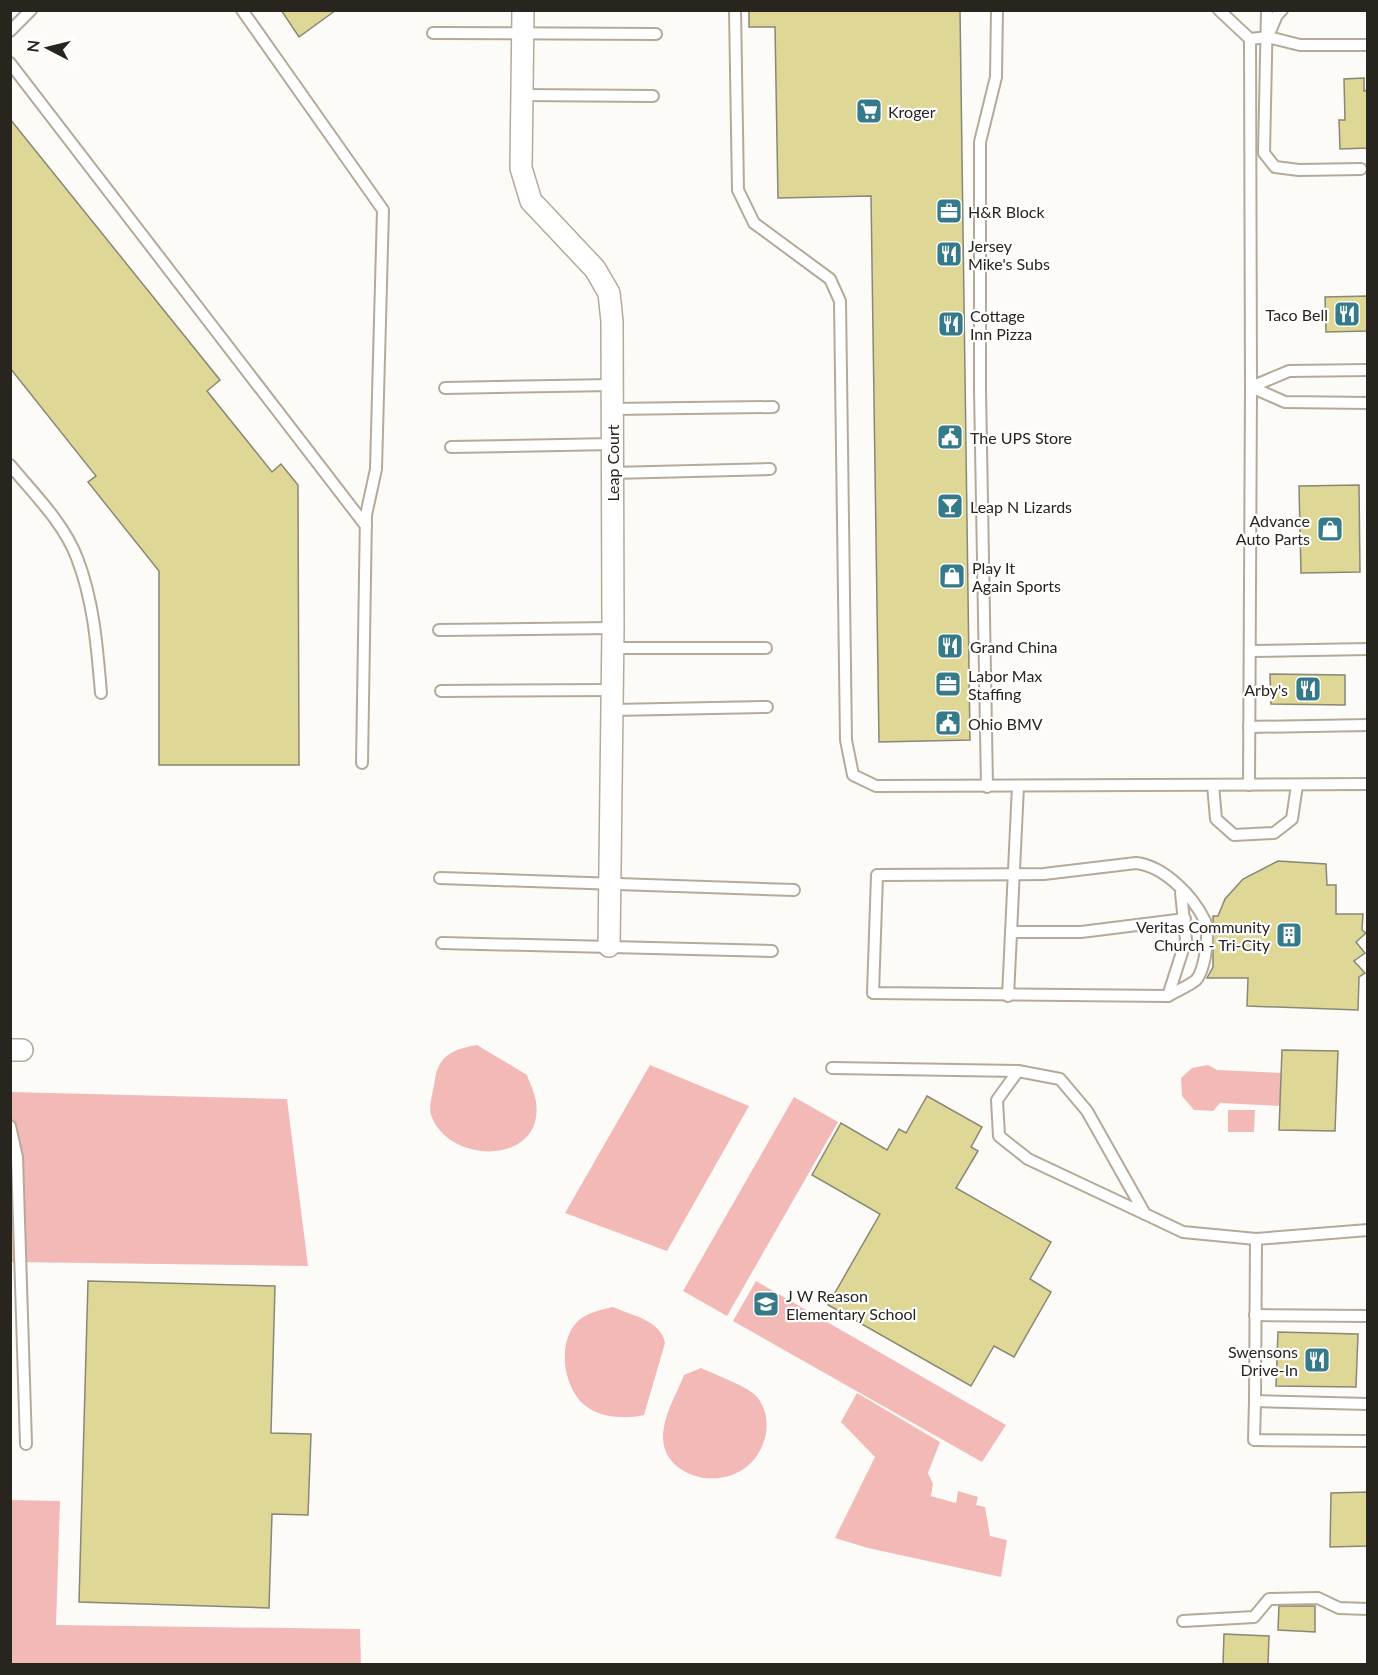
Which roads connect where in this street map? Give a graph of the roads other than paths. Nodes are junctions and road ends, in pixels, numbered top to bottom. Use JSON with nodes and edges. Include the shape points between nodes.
{"nodes":[{"id":1,"x":32,"y":10,"type":"edge"},
{"id":2,"x":242,"y":10,"type":"edge"},
{"id":3,"x":524,"y":10,"type":"edge"},
{"id":4,"x":735,"y":10,"type":"edge"},
{"id":5,"x":998,"y":10,"type":"edge"},
{"id":6,"x":1219,"y":10,"type":"edge"},
{"id":7,"x":1267,"y":10,"type":"edge"},
{"id":8,"x":1282,"y":10,"type":"edge"},
{"id":9,"x":10,"y":31,"type":"edge"},
{"id":10,"x":433,"y":33,"type":"dead end"},
{"id":11,"x":523,"y":34,"type":"junction"},
{"id":12,"x":656,"y":34,"type":"dead end"},
{"id":13,"x":1268,"y":37,"type":"junction"},
{"id":14,"x":1250,"y":39,"type":"junction"},
{"id":15,"x":1368,"y":45,"type":"edge"},
{"id":16,"x":10,"y":63,"type":"edge"},
{"id":17,"x":522,"y":95,"type":"junction"},
{"id":18,"x":653,"y":96,"type":"dead end"},
{"id":19,"x":1360,"y":169,"type":"dead end"},
{"id":20,"x":1368,"y":370,"type":"edge"},
{"id":21,"x":612,"y":385,"type":"junction"},
{"id":22,"x":1251,"y":387,"type":"junction"},
{"id":23,"x":445,"y":388,"type":"dead end"},
{"id":24,"x":1368,"y":403,"type":"edge"},
{"id":25,"x":773,"y":407,"type":"dead end"},
{"id":26,"x":612,"y":409,"type":"junction"},
{"id":27,"x":612,"y":444,"type":"junction"},
{"id":28,"x":451,"y":447,"type":"dead end"},
{"id":29,"x":10,"y":465,"type":"edge"},
{"id":30,"x":770,"y":469,"type":"dead end"},
{"id":31,"x":612,"y":473,"type":"junction"},
{"id":32,"x":366,"y":526,"type":"junction"},
{"id":33,"x":439,"y":630,"type":"dead end"},
{"id":34,"x":613,"y":638,"type":"junction"},
{"id":35,"x":766,"y":648,"type":"dead end"},
{"id":36,"x":1368,"y":649,"type":"edge"},
{"id":37,"x":1250,"y":651,"type":"junction"},
{"id":38,"x":441,"y":691,"type":"dead end"},
{"id":39,"x":101,"y":693,"type":"dead end"},
{"id":40,"x":613,"y":700,"type":"junction"},
{"id":41,"x":767,"y":707,"type":"dead end"},
{"id":42,"x":1368,"y":725,"type":"edge"},
{"id":43,"x":1250,"y":727,"type":"junction"},
{"id":44,"x":362,"y":763,"type":"dead end"},
{"id":45,"x":1368,"y":784,"type":"edge"},
{"id":46,"x":1213,"y":785,"type":"junction"},
{"id":47,"x":1249,"y":785,"type":"junction"},
{"id":48,"x":1298,"y":785,"type":"junction"},
{"id":49,"x":1018,"y":786,"type":"junction"},
{"id":50,"x":987,"y":787,"type":"junction"},
{"id":51,"x":1013,"y":875,"type":"junction"},
{"id":52,"x":440,"y":878,"type":"dead end"},
{"id":53,"x":610,"y":882,"type":"junction"},
{"id":54,"x":1180,"y":887,"type":"junction"},
{"id":55,"x":794,"y":890,"type":"dead end"},
{"id":56,"x":1185,"y":919,"type":"junction"},
{"id":57,"x":1011,"y":932,"type":"junction"},
{"id":58,"x":442,"y":943,"type":"dead end"},
{"id":59,"x":609,"y":946,"type":"junction"},
{"id":60,"x":772,"y":951,"type":"dead end"},
{"id":61,"x":1008,"y":996,"type":"junction"},
{"id":62,"x":1168,"y":996,"type":"junction"},
{"id":63,"x":832,"y":1068,"type":"dead end"},
{"id":64,"x":1018,"y":1071,"type":"junction"},
{"id":65,"x":10,"y":1126,"type":"edge"},
{"id":66,"x":1145,"y":1214,"type":"junction"},
{"id":67,"x":1368,"y":1230,"type":"edge"},
{"id":68,"x":1256,"y":1239,"type":"junction"},
{"id":69,"x":1255,"y":1315,"type":"junction"},
{"id":70,"x":1368,"y":1316,"type":"edge"},
{"id":71,"x":1255,"y":1401,"type":"junction"},
{"id":72,"x":1368,"y":1404,"type":"edge"},
{"id":73,"x":1368,"y":1441,"type":"edge"},
{"id":74,"x":26,"y":1444,"type":"dead end"},
{"id":75,"x":1368,"y":1609,"type":"edge"},
{"id":76,"x":1183,"y":1621,"type":"dead end"}],
"edges":[{"from":1,"to":9,"type":"lane"},
{"from":2,"to":32,"type":"lane","via":[[382,210],[376,469]]},
{"from":3,"to":11,"type":"street","name":"Leap Court"},
{"from":4,"to":50,"type":"lane","via":[[738,190],[754,223],[830,279],[840,301],[846,740],[853,775],[876,786]]},
{"from":5,"to":50,"type":"lane","via":[[996,77],[980,151]]},
{"from":6,"to":14,"type":"lane"},
{"from":7,"to":13,"type":"lane"},
{"from":8,"to":13,"type":"lane"},
{"from":10,"to":11,"type":"lane"},
{"from":11,"to":12,"type":"lane"},
{"from":11,"to":17,"type":"street","name":"Leap Court"},
{"from":13,"to":14,"type":"lane"},
{"from":13,"to":15,"type":"lane","via":[[1300,45]]},
{"from":13,"to":19,"type":"lane","via":[[1264,153],[1275,167]]},
{"from":14,"to":22,"type":"lane"},
{"from":16,"to":32,"type":"lane"},
{"from":17,"to":18,"type":"lane"},
{"from":17,"to":21,"type":"street","name":"Leap Court","via":[[521,168],[531,201],[595,269],[609,293]]},
{"from":20,"to":22,"type":"lane","via":[[1289,371]]},
{"from":21,"to":23,"type":"lane"},
{"from":21,"to":26,"type":"street","name":"Leap Court"},
{"from":22,"to":24,"type":"lane","via":[[1285,402]]},
{"from":22,"to":37,"type":"lane"},
{"from":25,"to":26,"type":"lane"},
{"from":26,"to":27,"type":"street","name":"Leap Court"},
{"from":27,"to":28,"type":"lane"},
{"from":27,"to":31,"type":"street","name":"Leap Court"},
{"from":29,"to":39,"type":"lane","via":[[54,519],[77,557],[93,614]]},
{"from":30,"to":31,"type":"lane"},
{"from":31,"to":34,"type":"street","name":"Leap Court"},
{"from":32,"to":44,"type":"lane"},
{"from":33,"to":34,"type":"lane"},
{"from":34,"to":35,"type":"lane"},
{"from":34,"to":40,"type":"street","name":"Leap Court"},
{"from":36,"to":37,"type":"lane"},
{"from":37,"to":43,"type":"lane"},
{"from":38,"to":40,"type":"lane"},
{"from":40,"to":41,"type":"lane"},
{"from":40,"to":53,"type":"street","name":"Leap Court"},
{"from":42,"to":43,"type":"lane"},
{"from":43,"to":47,"type":"lane"},
{"from":45,"to":48,"type":"lane"},
{"from":46,"to":47,"type":"lane"},
{"from":46,"to":48,"type":"lane","via":[[1216,819],[1234,835],[1274,833],[1292,819]]},
{"from":46,"to":49,"type":"lane"},
{"from":47,"to":48,"type":"lane"},
{"from":49,"to":50,"type":"lane"},
{"from":49,"to":51,"type":"lane"},
{"from":51,"to":54,"type":"lane","via":[[1136,863],[1148,864]]},
{"from":51,"to":57,"type":"lane"},
{"from":51,"to":61,"type":"lane","via":[[877,875],[873,993]]},
{"from":52,"to":53,"type":"lane"},
{"from":53,"to":55,"type":"lane"},
{"from":53,"to":59,"type":"street","name":"Leap Court"},
{"from":54,"to":56,"type":"lane"},
{"from":54,"to":62,"type":"lane","via":[[1206,923],[1206,958],[1196,979]]},
{"from":56,"to":57,"type":"lane","via":[[1081,932]]},
{"from":56,"to":62,"type":"lane","via":[[1186,940]]},
{"from":57,"to":61,"type":"lane"},
{"from":58,"to":59,"type":"lane"},
{"from":59,"to":60,"type":"lane"},
{"from":61,"to":62,"type":"lane"},
{"from":63,"to":64,"type":"lane"},
{"from":64,"to":66,"type":"lane","via":[[1060,1079],[1087,1111]]},
{"from":64,"to":66,"type":"lane","via":[[997,1100],[999,1136],[1028,1159]]},
{"from":65,"to":74,"type":"lane","via":[[17,1157]]},
{"from":66,"to":68,"type":"lane","via":[[1183,1232]]},
{"from":67,"to":68,"type":"lane"},
{"from":68,"to":69,"type":"lane"},
{"from":69,"to":70,"type":"lane"},
{"from":69,"to":71,"type":"lane"},
{"from":71,"to":72,"type":"lane"},
{"from":71,"to":73,"type":"lane","via":[[1254,1440]]},
{"from":75,"to":76,"type":"lane","via":[[1339,1608],[1318,1598],[1269,1599],[1254,1617]]}]}
